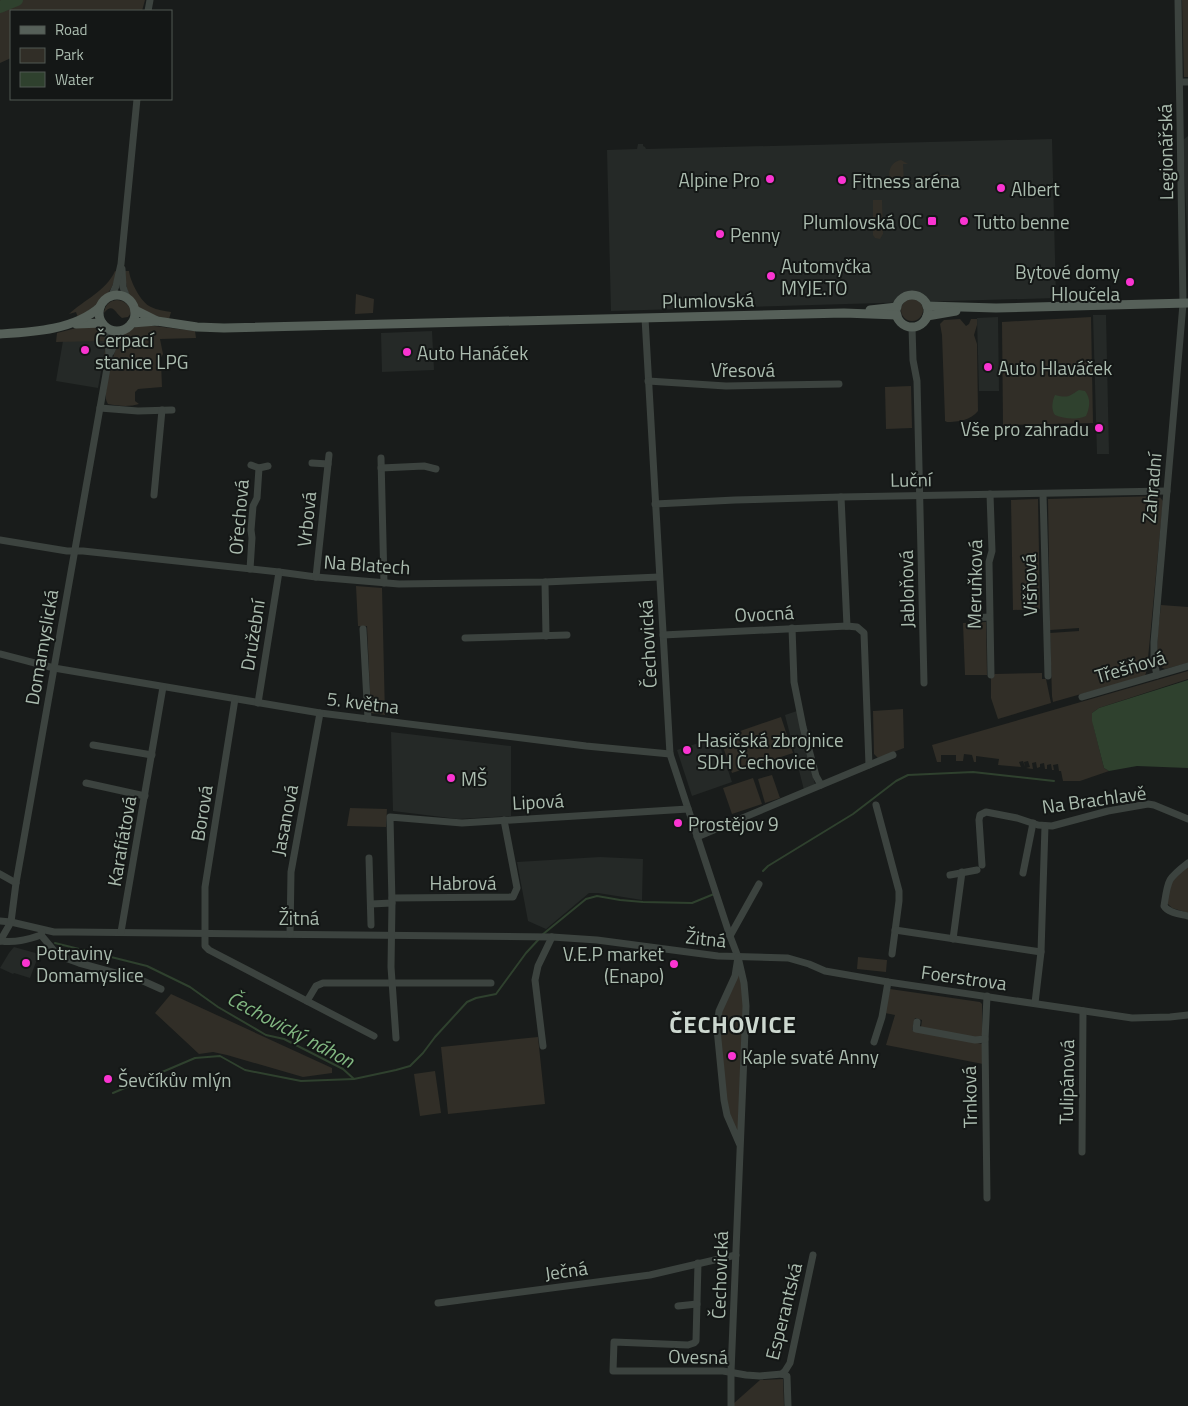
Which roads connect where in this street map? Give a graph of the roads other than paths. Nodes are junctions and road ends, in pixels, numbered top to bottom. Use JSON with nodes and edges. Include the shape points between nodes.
{"nodes":[{"id":1,"x":1178,"y":0,"type":"edge"},
{"id":2,"x":1184,"y":82,"type":"edge"},
{"id":3,"x":137,"y":100,"type":"edge"},
{"id":4,"x":122,"y":264,"type":"junction"},
{"id":5,"x":111,"y":296,"type":"junction"},
{"id":6,"x":127,"y":298,"type":"junction"},
{"id":7,"x":1186,"y":303,"type":"edge"},
{"id":8,"x":927,"y":306,"type":"junction"},
{"id":9,"x":100,"y":308,"type":"junction"},
{"id":10,"x":973,"y":308,"type":"junction"},
{"id":11,"x":135,"y":310,"type":"junction"},
{"id":12,"x":897,"y":311,"type":"junction"},
{"id":13,"x":927,"y":316,"type":"junction"},
{"id":14,"x":645,"y":318,"type":"junction"},
{"id":15,"x":157,"y":321,"type":"junction"},
{"id":16,"x":132,"y":323,"type":"junction"},
{"id":17,"x":66,"y":324,"type":"junction"},
{"id":18,"x":105,"y":326,"type":"junction"},
{"id":19,"x":912,"y":327,"type":"junction"},
{"id":20,"x":123,"y":330,"type":"junction"},
{"id":21,"x":3,"y":333,"type":"edge"},
{"id":22,"x":109,"y":357,"type":"junction"},
{"id":23,"x":648,"y":381,"type":"junction"},
{"id":24,"x":839,"y":384,"type":"dead end"},
{"id":25,"x":100,"y":408,"type":"junction"},
{"id":26,"x":162,"y":410,"type":"junction"},
{"id":27,"x":172,"y":410,"type":"dead end"},
{"id":28,"x":329,"y":456,"type":"dead end"},
{"id":29,"x":381,"y":458,"type":"dead end"},
{"id":30,"x":312,"y":462,"type":"dead end"},
{"id":31,"x":328,"y":464,"type":"junction"},
{"id":32,"x":251,"y":465,"type":"dead end"},
{"id":33,"x":268,"y":466,"type":"dead end"},
{"id":34,"x":259,"y":468,"type":"junction"},
{"id":35,"x":381,"y":468,"type":"junction"},
{"id":36,"x":436,"y":469,"type":"dead end"},
{"id":37,"x":1167,"y":491,"type":"junction"},
{"id":38,"x":990,"y":494,"type":"junction"},
{"id":39,"x":1043,"y":494,"type":"junction"},
{"id":40,"x":154,"y":495,"type":"dead end"},
{"id":41,"x":921,"y":495,"type":"junction"},
{"id":42,"x":842,"y":497,"type":"junction"},
{"id":43,"x":655,"y":504,"type":"junction"},
{"id":44,"x":0,"y":540,"type":"edge"},
{"id":45,"x":74,"y":551,"type":"junction"},
{"id":46,"x":250,"y":569,"type":"junction"},
{"id":47,"x":279,"y":572,"type":"junction"},
{"id":48,"x":316,"y":577,"type":"junction"},
{"id":49,"x":659,"y":577,"type":"junction"},
{"id":50,"x":545,"y":582,"type":"junction"},
{"id":51,"x":384,"y":583,"type":"junction"},
{"id":52,"x":989,"y":617,"type":"junction"},
{"id":53,"x":972,"y":618,"type":"dead end"},
{"id":54,"x":847,"y":626,"type":"junction"},
{"id":55,"x":792,"y":628,"type":"junction"},
{"id":56,"x":363,"y":629,"type":"dead end"},
{"id":57,"x":567,"y":635,"type":"dead end"},
{"id":58,"x":663,"y":635,"type":"junction"},
{"id":59,"x":546,"y":636,"type":"junction"},
{"id":60,"x":465,"y":638,"type":"dead end"},
{"id":61,"x":0,"y":654,"type":"edge"},
{"id":62,"x":1188,"y":666,"type":"edge"},
{"id":63,"x":54,"y":668,"type":"junction"},
{"id":64,"x":991,"y":675,"type":"dead end"},
{"id":65,"x":1157,"y":675,"type":"junction"},
{"id":66,"x":1048,"y":676,"type":"dead end"},
{"id":67,"x":924,"y":683,"type":"dead end"},
{"id":68,"x":163,"y":687,"type":"junction"},
{"id":69,"x":1082,"y":697,"type":"dead end"},
{"id":70,"x":235,"y":699,"type":"junction"},
{"id":71,"x":258,"y":703,"type":"junction"},
{"id":72,"x":320,"y":713,"type":"junction"},
{"id":73,"x":368,"y":719,"type":"junction"},
{"id":74,"x":93,"y":745,"type":"dead end"},
{"id":75,"x":670,"y":754,"type":"junction"},
{"id":76,"x":152,"y":755,"type":"junction"},
{"id":77,"x":893,"y":755,"type":"dead end"},
{"id":78,"x":869,"y":765,"type":"junction"},
{"id":79,"x":86,"y":782,"type":"dead end"},
{"id":80,"x":821,"y":785,"type":"junction"},
{"id":81,"x":145,"y":796,"type":"junction"},
{"id":82,"x":876,"y":805,"type":"dead end"},
{"id":83,"x":688,"y":810,"type":"junction"},
{"id":84,"x":1188,"y":819,"type":"edge"},
{"id":85,"x":504,"y":820,"type":"junction"},
{"id":86,"x":1033,"y":823,"type":"junction"},
{"id":87,"x":1046,"y":826,"type":"junction"},
{"id":88,"x":697,"y":837,"type":"junction"},
{"id":89,"x":369,"y":858,"type":"dead end"},
{"id":90,"x":1188,"y":863,"type":"edge"},
{"id":91,"x":962,"y":872,"type":"junction"},
{"id":92,"x":1023,"y":873,"type":"dead end"},
{"id":93,"x":0,"y":874,"type":"edge"},
{"id":94,"x":950,"y":875,"type":"dead end"},
{"id":95,"x":16,"y":883,"type":"junction"},
{"id":96,"x":758,"y":884,"type":"dead end"},
{"id":97,"x":392,"y":900,"type":"junction"},
{"id":98,"x":371,"y":904,"type":"junction"},
{"id":99,"x":1188,"y":916,"type":"edge"},
{"id":100,"x":0,"y":921,"type":"edge"},
{"id":101,"x":11,"y":922,"type":"junction"},
{"id":102,"x":371,"y":925,"type":"dead end"},
{"id":103,"x":895,"y":930,"type":"junction"},
{"id":104,"x":42,"y":932,"type":"junction"},
{"id":105,"x":122,"y":932,"type":"junction"},
{"id":106,"x":205,"y":933,"type":"junction"},
{"id":107,"x":290,"y":934,"type":"junction"},
{"id":108,"x":392,"y":934,"type":"junction"},
{"id":109,"x":550,"y":936,"type":"junction"},
{"id":110,"x":730,"y":936,"type":"junction"},
{"id":111,"x":953,"y":939,"type":"junction"},
{"id":112,"x":28,"y":940,"type":"joint"},
{"id":113,"x":0,"y":941,"type":"edge"},
{"id":114,"x":1041,"y":952,"type":"junction"},
{"id":115,"x":892,"y":954,"type":"dead end"},
{"id":116,"x":738,"y":957,"type":"junction"},
{"id":117,"x":888,"y":982,"type":"junction"},
{"id":118,"x":392,"y":983,"type":"junction"},
{"id":119,"x":490,"y":983,"type":"dead end"},
{"id":120,"x":161,"y":989,"type":"dead end"},
{"id":121,"x":986,"y":996,"type":"junction"},
{"id":122,"x":307,"y":1001,"type":"junction"},
{"id":123,"x":1035,"y":1003,"type":"junction"},
{"id":124,"x":1083,"y":1011,"type":"junction"},
{"id":125,"x":1188,"y":1015,"type":"edge"},
{"id":126,"x":917,"y":1022,"type":"dead end"},
{"id":127,"x":374,"y":1036,"type":"dead end"},
{"id":128,"x":396,"y":1038,"type":"dead end"},
{"id":129,"x":985,"y":1039,"type":"junction"},
{"id":130,"x":874,"y":1042,"type":"dead end"},
{"id":131,"x":543,"y":1046,"type":"dead end"},
{"id":132,"x":740,"y":1145,"type":"junction"},
{"id":133,"x":1082,"y":1152,"type":"dead end"},
{"id":134,"x":987,"y":1198,"type":"dead end"},
{"id":135,"x":736,"y":1255,"type":"junction"},
{"id":136,"x":813,"y":1255,"type":"dead end"},
{"id":137,"x":698,"y":1264,"type":"junction"},
{"id":138,"x":438,"y":1304,"type":"dead end"},
{"id":139,"x":697,"y":1304,"type":"junction"},
{"id":140,"x":678,"y":1306,"type":"dead end"},
{"id":141,"x":731,"y":1372,"type":"junction"},
{"id":142,"x":783,"y":1374,"type":"junction"},
{"id":143,"x":731,"y":1406,"type":"edge"},
{"id":144,"x":788,"y":1406,"type":"edge"}],
"edges":[{"from":1,"to":2,"type":"street","name":"Legionářská"},
{"from":2,"to":7,"type":"street","name":"Legionářská"},
{"from":3,"to":4,"type":"street"},
{"from":4,"to":5,"type":"street"},
{"from":4,"to":6,"type":"street"},
{"from":5,"to":6,"type":"main road"},
{"from":5,"to":9,"type":"main road"},
{"from":6,"to":11,"type":"main road"},
{"from":7,"to":10,"type":"main road","name":"Plumlovská"},
{"from":7,"to":37,"type":"street","name":"Zahradní"},
{"from":8,"to":10,"type":"main road","name":"Plumlovská"},
{"from":8,"to":12,"type":"main road","name":"Plumlovská","via":[[921,298],[911,295],[903,298]]},
{"from":8,"to":13,"type":"main road"},
{"from":9,"to":17,"type":"main road","via":[[90,316]]},
{"from":9,"to":18,"type":"main road","via":[[99,315]]},
{"from":10,"to":13,"type":"main road","name":"Plumlovská"},
{"from":11,"to":15,"type":"main road"},
{"from":11,"to":16,"type":"main road"},
{"from":12,"to":14,"type":"main road","name":"Plumlovská"},
{"from":12,"to":19,"type":"main road","via":[[902,324]]},
{"from":13,"to":19,"type":"main road","name":"Plumlovská","via":[[921,324]]},
{"from":14,"to":15,"type":"main road","name":"Plumlovská","via":[[224,328]]},
{"from":14,"to":23,"type":"street","name":"Čechovická"},
{"from":15,"to":16,"type":"main road"},
{"from":16,"to":20,"type":"main road"},
{"from":17,"to":18,"type":"main road"},
{"from":17,"to":21,"type":"main road","via":[[41,331]]},
{"from":18,"to":20,"type":"main road","via":[[115,331]]},
{"from":18,"to":22,"type":"street","name":"Domamyslická","via":[[109,337]]},
{"from":19,"to":41,"type":"street"},
{"from":20,"to":22,"type":"street","name":"Domamyslická"},
{"from":22,"to":25,"type":"street","name":"Domamyslická"},
{"from":23,"to":24,"type":"street","name":"Vřesová","via":[[726,386]]},
{"from":23,"to":43,"type":"street","name":"Čechovická"},
{"from":25,"to":26,"type":"street"},
{"from":25,"to":45,"type":"street","name":"Domamyslická"},
{"from":26,"to":27,"type":"street"},
{"from":26,"to":40,"type":"street"},
{"from":28,"to":31,"type":"street","name":"Vrbová"},
{"from":29,"to":35,"type":"street"},
{"from":30,"to":31,"type":"street"},
{"from":31,"to":48,"type":"street","name":"Vrbová"},
{"from":32,"to":34,"type":"street","name":"Ořechová"},
{"from":33,"to":34,"type":"street","name":"Ořechová"},
{"from":34,"to":46,"type":"street","name":"Ořechová"},
{"from":35,"to":36,"type":"street","via":[[424,466]]},
{"from":35,"to":51,"type":"street"},
{"from":37,"to":39,"type":"street","name":"Luční"},
{"from":37,"to":65,"type":"street","name":"Zahradní","via":[[1154,642]]},
{"from":38,"to":39,"type":"street","name":"Luční"},
{"from":38,"to":41,"type":"street","name":"Luční"},
{"from":38,"to":52,"type":"street","name":"Meruňková"},
{"from":39,"to":66,"type":"street","name":"Višňová"},
{"from":41,"to":42,"type":"street","name":"Luční"},
{"from":41,"to":67,"type":"street","name":"Jabloňová"},
{"from":42,"to":43,"type":"street","name":"Luční"},
{"from":42,"to":54,"type":"street"},
{"from":43,"to":49,"type":"street","name":"Čechovická"},
{"from":44,"to":45,"type":"street","name":"Na Blatech"},
{"from":45,"to":46,"type":"street","name":"Na Blatech"},
{"from":45,"to":63,"type":"street","name":"Domamyslická"},
{"from":46,"to":47,"type":"street","name":"Na Blatech"},
{"from":47,"to":48,"type":"street","name":"Na Blatech"},
{"from":47,"to":71,"type":"street","name":"Družební"},
{"from":48,"to":51,"type":"street","name":"Na Blatech"},
{"from":49,"to":50,"type":"street","name":"Na Blatech"},
{"from":49,"to":58,"type":"street","name":"Čechovická"},
{"from":50,"to":51,"type":"street","name":"Na Blatech"},
{"from":50,"to":59,"type":"street"},
{"from":52,"to":53,"type":"street"},
{"from":52,"to":64,"type":"street","name":"Meruňková"},
{"from":54,"to":55,"type":"street","name":"Ovocná"},
{"from":54,"to":78,"type":"street","name":"Ovocná","via":[[857,627],[864,633]]},
{"from":55,"to":58,"type":"street","name":"Ovocná"},
{"from":55,"to":80,"type":"street","via":[[796,694]]},
{"from":56,"to":73,"type":"street"},
{"from":57,"to":59,"type":"street"},
{"from":58,"to":75,"type":"street","name":"Čechovická"},
{"from":59,"to":60,"type":"street"},
{"from":61,"to":63,"type":"street","name":"5. května"},
{"from":62,"to":65,"type":"street","name":"Třešňová"},
{"from":63,"to":68,"type":"street","name":"5. května"},
{"from":63,"to":95,"type":"street","name":"Domamyslická"},
{"from":65,"to":69,"type":"street","name":"Třešňová"},
{"from":68,"to":70,"type":"street","name":"5. května"},
{"from":68,"to":76,"type":"street","name":"Karafiátová"},
{"from":70,"to":71,"type":"street","name":"5. května"},
{"from":70,"to":106,"type":"street","name":"Borová","via":[[205,887]]},
{"from":71,"to":72,"type":"street","name":"5. května"},
{"from":72,"to":73,"type":"street","name":"5. května"},
{"from":72,"to":107,"type":"street","name":"Jasanová","via":[[291,872]]},
{"from":73,"to":75,"type":"street","name":"5. května"},
{"from":74,"to":76,"type":"street"},
{"from":75,"to":83,"type":"street","name":"Čechovická"},
{"from":76,"to":81,"type":"street","name":"Karafiátová"},
{"from":77,"to":78,"type":"street"},
{"from":78,"to":80,"type":"street"},
{"from":79,"to":81,"type":"street"},
{"from":80,"to":88,"type":"street"},
{"from":81,"to":105,"type":"street","name":"Karafiátová"},
{"from":82,"to":103,"type":"street","via":[[899,891]]},
{"from":83,"to":85,"type":"street","name":"Lipová"},
{"from":83,"to":88,"type":"street","name":"Čechovická"},
{"from":84,"to":87,"type":"street","name":"Na Brachlavě","via":[[1148,804]]},
{"from":85,"to":97,"type":"street","name":"Lipová","via":[[462,823],[390,817]]},
{"from":85,"to":97,"type":"street","name":"Habrová","via":[[517,888],[513,897]]},
{"from":86,"to":87,"type":"street","name":"Na Brachlavě"},
{"from":86,"to":91,"type":"street","name":"Na Brachlavě","via":[[982,813],[979,820],[979,868]]},
{"from":86,"to":92,"type":"street","name":"Na Brachlavě"},
{"from":87,"to":114,"type":"street"},
{"from":88,"to":110,"type":"street","name":"Čechovická"},
{"from":89,"to":98,"type":"street"},
{"from":90,"to":99,"type":"street","via":[[1170,880],[1164,906]]},
{"from":91,"to":94,"type":"street"},
{"from":91,"to":111,"type":"street"},
{"from":93,"to":95,"type":"street"},
{"from":95,"to":101,"type":"street","name":"Domamyslická"},
{"from":96,"to":110,"type":"street"},
{"from":97,"to":98,"type":"street"},
{"from":97,"to":108,"type":"street"},
{"from":98,"to":102,"type":"street"},
{"from":100,"to":101,"type":"street","name":"Žitná"},
{"from":101,"to":104,"type":"street","name":"Žitná"},
{"from":101,"to":113,"type":"street","name":"Domamyslická"},
{"from":103,"to":111,"type":"street"},
{"from":103,"to":115,"type":"street"},
{"from":104,"to":105,"type":"street","name":"Žitná"},
{"from":104,"to":112,"type":"street","name":"Žitná"},
{"from":104,"to":120,"type":"street","via":[[56,953],[68,959]]},
{"from":105,"to":106,"type":"street","name":"Žitná"},
{"from":106,"to":107,"type":"street","name":"Žitná"},
{"from":106,"to":122,"type":"street","via":[[205,946],[209,950]]},
{"from":107,"to":108,"type":"street","name":"Žitná"},
{"from":108,"to":109,"type":"street","name":"Žitná"},
{"from":108,"to":118,"type":"street"},
{"from":109,"to":116,"type":"street","name":"Žitná"},
{"from":109,"to":131,"type":"street","via":[[535,980]]},
{"from":110,"to":116,"type":"street","name":"Čechovická"},
{"from":111,"to":114,"type":"street"},
{"from":112,"to":113,"type":"street","name":"Domamyslická"},
{"from":114,"to":123,"type":"street"},
{"from":116,"to":117,"type":"street","name":"Foerstrova","via":[[788,958],[825,971]]},
{"from":116,"to":132,"type":"street","name":"Čechovická","via":[[746,1006]]},
{"from":116,"to":132,"type":"street","name":"Čechovická","via":[[735,976],[719,1011],[717,1029],[724,1100]]},
{"from":117,"to":121,"type":"street","name":"Foerstrova"},
{"from":117,"to":130,"type":"street"},
{"from":118,"to":119,"type":"street"},
{"from":118,"to":122,"type":"street","via":[[323,982],[316,986]]},
{"from":118,"to":128,"type":"street"},
{"from":121,"to":123,"type":"street","name":"Foerstrova"},
{"from":121,"to":129,"type":"street","name":"Trnková"},
{"from":122,"to":127,"type":"street"},
{"from":123,"to":124,"type":"street","name":"Foerstrova"},
{"from":124,"to":125,"type":"street","name":"Foerstrova","via":[[1132,1018]]},
{"from":124,"to":133,"type":"street","name":"Tulipánová"},
{"from":126,"to":129,"type":"street","via":[[916,1029]]},
{"from":129,"to":134,"type":"street","name":"Trnková"},
{"from":132,"to":135,"type":"street","name":"Čechovická"},
{"from":135,"to":137,"type":"street","name":"Ječná"},
{"from":135,"to":141,"type":"street","name":"Čechovická"},
{"from":136,"to":142,"type":"street","name":"Esperantská","via":[[790,1363]]},
{"from":137,"to":138,"type":"street","name":"Ječná","via":[[650,1275]]},
{"from":137,"to":139,"type":"street"},
{"from":139,"to":140,"type":"street"},
{"from":139,"to":141,"type":"street","name":"Ovesná","via":[[694,1343],[614,1342],[613,1372]]},
{"from":141,"to":142,"type":"street","name":"Ovesná","via":[[756,1376]]},
{"from":141,"to":143,"type":"street","name":"Čechovická"},
{"from":142,"to":144,"type":"street","name":"Esperantská","via":[[787,1376]]}]}
